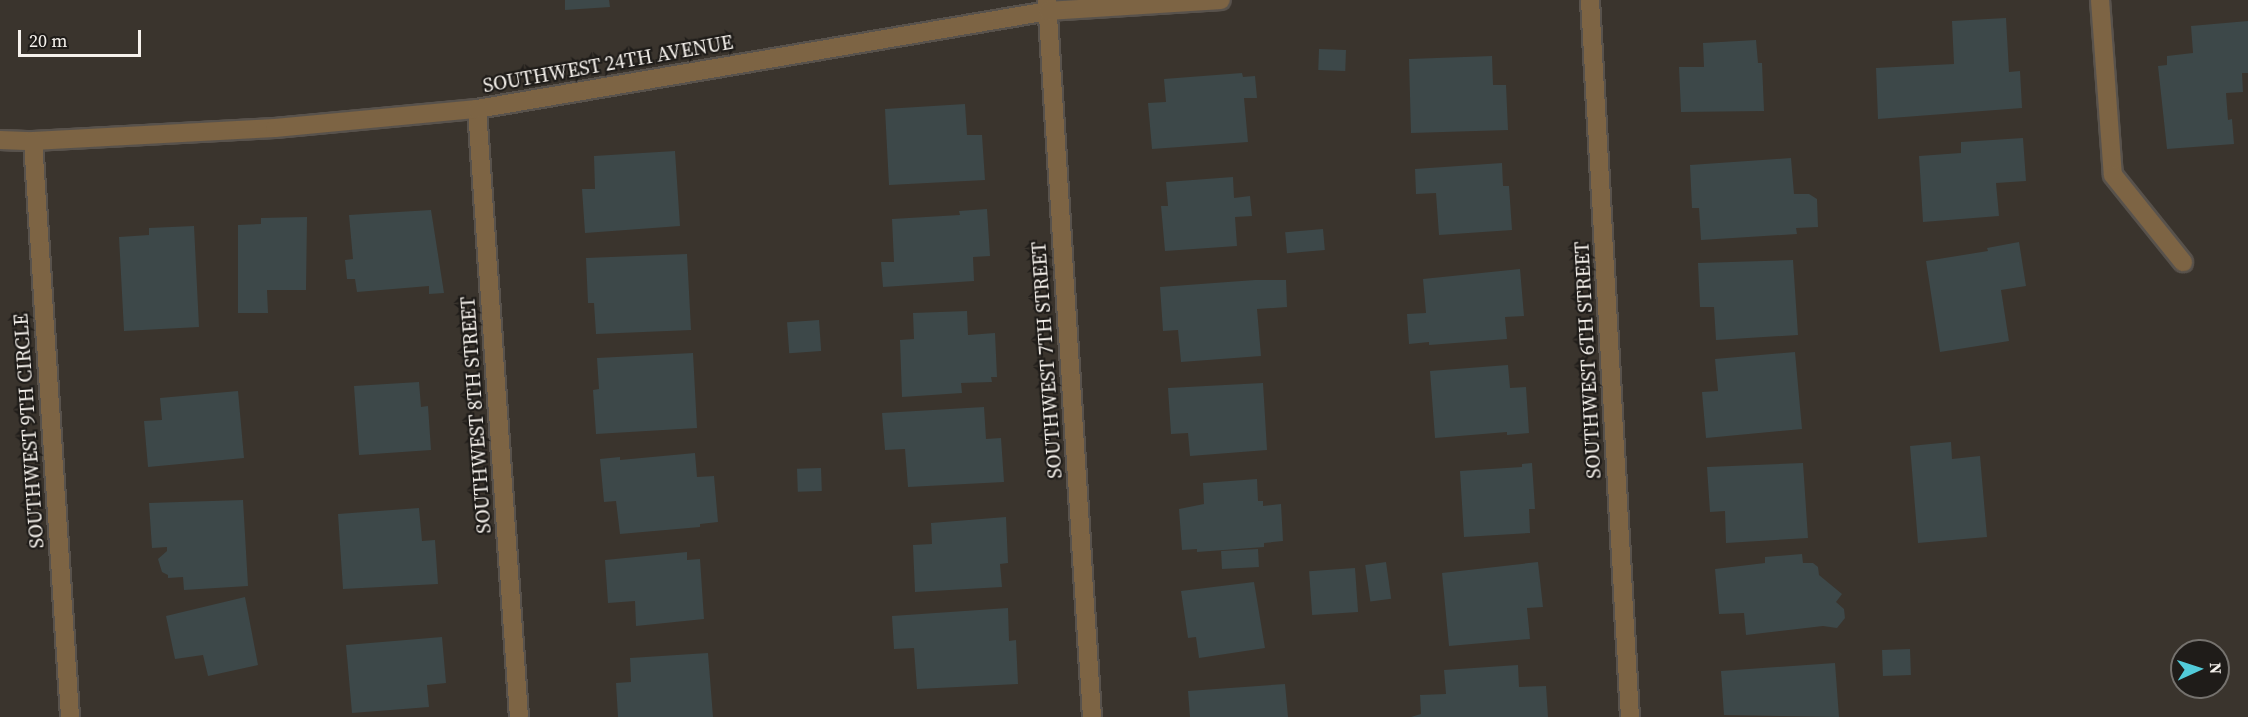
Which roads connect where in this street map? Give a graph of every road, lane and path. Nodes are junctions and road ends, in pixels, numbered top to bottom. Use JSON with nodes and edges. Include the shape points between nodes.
{"nodes":[{"id":1,"x":1221,"y":0,"type":"edge"},
{"id":2,"x":1590,"y":0,"type":"edge"},
{"id":3,"x":2100,"y":0,"type":"edge"},
{"id":4,"x":1047,"y":5,"type":"edge"},
{"id":5,"x":477,"y":109,"type":"junction"},
{"id":6,"x":0,"y":140,"type":"edge"},
{"id":7,"x":33,"y":141,"type":"junction"},
{"id":8,"x":2183,"y":262,"type":"dead end"},
{"id":9,"x":70,"y":717,"type":"edge"},
{"id":10,"x":519,"y":717,"type":"edge"},
{"id":11,"x":1092,"y":717,"type":"edge"},
{"id":12,"x":1630,"y":717,"type":"edge"}],
"edges":[{"from":1,"to":4,"type":"street","name":"SOUTHWEST 24TH AVENUE"},
{"from":2,"to":12,"type":"street","name":"SOUTHWEST 6TH STREET"},
{"from":3,"to":8,"type":"street","via":[[2113,175]]},
{"from":4,"to":5,"type":"street","name":"SOUTHWEST 24TH AVENUE"},
{"from":4,"to":11,"type":"street","name":"SOUTHWEST 7TH STREET"},
{"from":5,"to":7,"type":"street","name":"SOUTHWEST 24TH AVENUE","via":[[275,128]]},
{"from":5,"to":10,"type":"street","name":"SOUTHWEST 8TH STREET"},
{"from":6,"to":7,"type":"street","name":"SOUTHWEST 24TH AVENUE"},
{"from":7,"to":9,"type":"street","name":"SOUTHWEST 9TH CIRCLE"}]}
